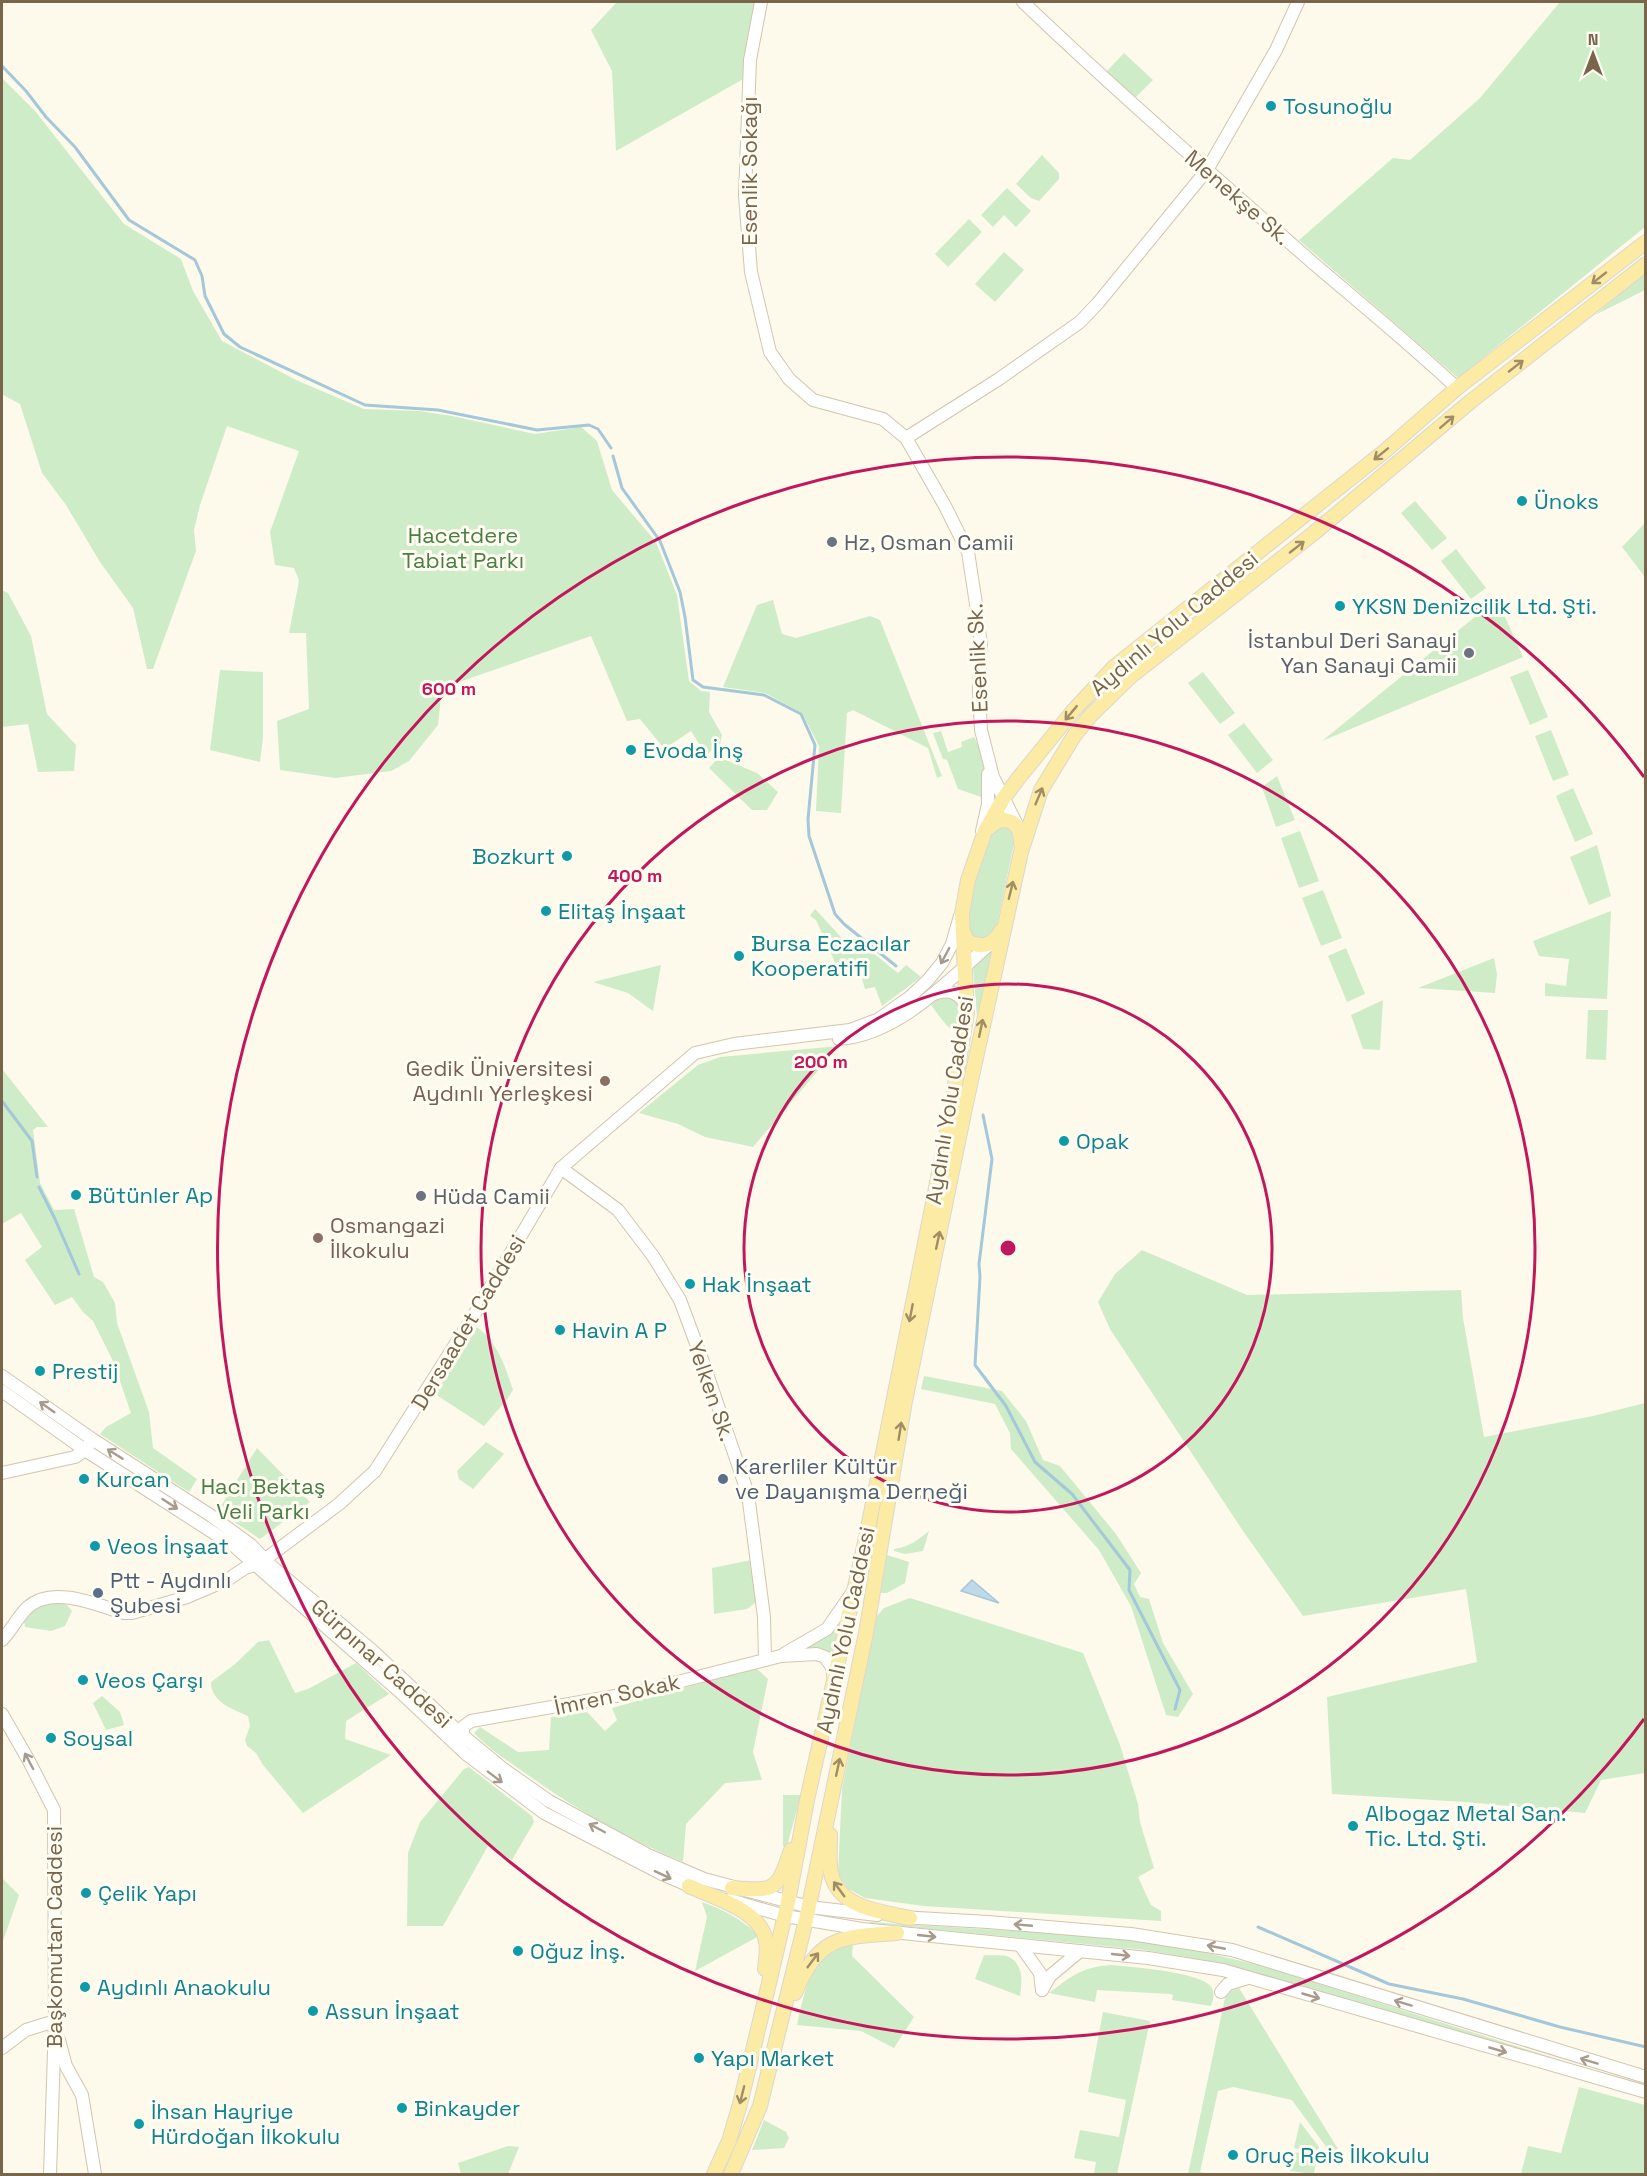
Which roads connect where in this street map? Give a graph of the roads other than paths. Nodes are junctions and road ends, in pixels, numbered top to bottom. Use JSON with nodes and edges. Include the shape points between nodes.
{"nodes":[{"id":1,"x":761,"y":2,"type":"edge"},
{"id":2,"x":1023,"y":2,"type":"edge"},
{"id":3,"x":1298,"y":2,"type":"edge"},
{"id":4,"x":1207,"y":170,"type":"junction"},
{"id":5,"x":1646,"y":242,"type":"edge"},
{"id":6,"x":1646,"y":264,"type":"edge"},
{"id":7,"x":1457,"y":388,"type":"junction"},
{"id":8,"x":1470,"y":402,"type":"junction"},
{"id":9,"x":906,"y":438,"type":"junction"},
{"id":10,"x":986,"y":749,"type":"junction"},
{"id":11,"x":990,"y":766,"type":"junction"},
{"id":12,"x":1024,"y":771,"type":"junction"},
{"id":13,"x":1003,"y":799,"type":"junction"},
{"id":14,"x":1018,"y":827,"type":"junction"},
{"id":15,"x":985,"y":831,"type":"junction"},
{"id":16,"x":1021,"y":852,"type":"junction"},
{"id":17,"x":976,"y":855,"type":"junction"},
{"id":18,"x":968,"y":880,"type":"junction"},
{"id":19,"x":962,"y":927,"type":"junction"},
{"id":20,"x":1002,"y":929,"type":"junction"},
{"id":21,"x":991,"y":943,"type":"junction"},
{"id":22,"x":965,"y":965,"type":"junction"},
{"id":23,"x":927,"y":998,"type":"junction"},
{"id":24,"x":967,"y":1013,"type":"junction"},
{"id":25,"x":760,"y":1041,"type":"junction"},
{"id":26,"x":561,"y":1168,"type":"junction"},
{"id":27,"x":2,"y":1376,"type":"edge"},
{"id":28,"x":2,"y":1391,"type":"edge"},
{"id":29,"x":89,"y":1445,"type":"junction"},
{"id":30,"x":2,"y":1473,"type":"edge"},
{"id":31,"x":325,"y":1515,"type":"junction"},
{"id":32,"x":287,"y":1542,"type":"junction"},
{"id":33,"x":242,"y":1548,"type":"junction"},
{"id":34,"x":263,"y":1559,"type":"junction"},
{"id":35,"x":283,"y":1575,"type":"junction"},
{"id":36,"x":269,"y":1578,"type":"junction"},
{"id":37,"x":227,"y":1580,"type":"junction"},
{"id":38,"x":854,"y":1589,"type":"junction"},
{"id":39,"x":2,"y":1640,"type":"edge"},
{"id":40,"x":781,"y":1656,"type":"junction"},
{"id":41,"x":765,"y":1660,"type":"junction"},
{"id":42,"x":833,"y":1689,"type":"junction"},
{"id":43,"x":2,"y":1714,"type":"edge"},
{"id":44,"x":446,"y":1720,"type":"junction"},
{"id":45,"x":471,"y":1720,"type":"junction"},
{"id":46,"x":462,"y":1735,"type":"junction"},
{"id":47,"x":466,"y":1754,"type":"junction"},
{"id":48,"x":807,"y":1800,"type":"junction"},
{"id":49,"x":831,"y":1800,"type":"junction"},
{"id":50,"x":689,"y":1886,"type":"junction"},
{"id":51,"x":732,"y":1888,"type":"junction"},
{"id":52,"x":786,"y":1909,"type":"junction"},
{"id":53,"x":808,"y":1914,"type":"junction"},
{"id":54,"x":910,"y":1918,"type":"junction"},
{"id":55,"x":897,"y":1933,"type":"junction"},
{"id":56,"x":1020,"y":1945,"type":"junction"},
{"id":57,"x":1080,"y":1951,"type":"junction"},
{"id":58,"x":1206,"y":1967,"type":"junction"},
{"id":59,"x":1249,"y":1978,"type":"junction"},
{"id":60,"x":761,"y":2017,"type":"junction"},
{"id":61,"x":55,"y":2021,"type":"junction"},
{"id":62,"x":779,"y":2031,"type":"junction"},
{"id":63,"x":2,"y":2048,"type":"edge"},
{"id":64,"x":1646,"y":2077,"type":"edge"},
{"id":65,"x":1646,"y":2092,"type":"edge"},
{"id":66,"x":51,"y":2175,"type":"edge"},
{"id":67,"x":95,"y":2175,"type":"edge"},
{"id":68,"x":714,"y":2175,"type":"edge"},
{"id":69,"x":731,"y":2175,"type":"edge"}],
"edges":[{"from":1,"to":9,"type":"main road","name":"Esenlik Sokağı","via":[[750,60],[745,195],[751,272],[770,352],[789,379],[813,400],[883,419]]},
{"from":2,"to":4,"type":"main road","name":"Menekşe Sk."},
{"from":3,"to":4,"type":"main road","via":[[1276,50]]},
{"from":4,"to":7,"type":"main road","name":"Menekşe Sk."},
{"from":4,"to":9,"type":"main road","via":[[1080,322],[999,380]]},
{"from":5,"to":7,"type":"main road","name":"Aydınlı Yolu Caddesi","one_way":true},
{"from":8,"to":6,"type":"main road","name":"Aydınlı Yolu Caddesi","one_way":true},
{"from":7,"to":8,"type":"main road"},
{"from":7,"to":12,"type":"main road","name":"Aydınlı Yolu Caddesi","one_way":true,"via":[[1385,452],[1114,667]]},
{"from":16,"to":8,"type":"main road","name":"Aydınlı Yolu Caddesi","one_way":true,"via":[[1036,802],[1055,764],[1111,694],[1323,526]]},
{"from":9,"to":10,"type":"main road","name":"Esenlik Sk.","via":[[968,552],[980,632],[979,707]]},
{"from":10,"to":11,"type":"main road","name":"Esenlik Sk."},
{"from":10,"to":17,"type":"main road","name":"Esenlik Sk.","via":[[988,804]]},
{"from":11,"to":12,"type":"main road","via":[[1001,779],[1013,779]]},
{"from":11,"to":13,"type":"main road","name":"Esenlik Sk."},
{"from":12,"to":13,"type":"main road","name":"Aydınlı Yolu Caddesi"},
{"from":13,"to":14,"type":"main road","name":"Esenlik Sk."},
{"from":13,"to":15,"type":"main road","name":"Aydınlı Yolu Caddesi"},
{"from":14,"to":15,"type":"main road","via":[[1013,821],[999,820]]},
{"from":14,"to":16,"type":"main road"},
{"from":15,"to":17,"type":"main road","name":"Aydınlı Yolu Caddesi"},
{"from":20,"to":16,"type":"main road","name":"Aydınlı Yolu Caddesi","one_way":true},
{"from":17,"to":18,"type":"main road","name":"Aydınlı Yolu Caddesi"},
{"from":18,"to":19,"type":"main road","name":"Aydınlı Yolu Caddesi"},
{"from":18,"to":25,"type":"main road","name":"Dersaadet Caddesi","one_way":true,"via":[[957,927],[942,963],[910,997],[865,1026]]},
{"from":19,"to":21,"type":"main road","via":[[967,941],[973,945]]},
{"from":19,"to":22,"type":"main road","name":"Aydınlı Yolu Caddesi"},
{"from":20,"to":21,"type":"main road"},
{"from":49,"to":20,"type":"main road","name":"Aydınlı Yolu Caddesi","one_way":true,"via":[[866,1633],[905,1401]]},
{"from":21,"to":22,"type":"main road","name":"Dersaadet Caddesi"},
{"from":22,"to":23,"type":"main road","name":"Dersaadet Caddesi"},
{"from":22,"to":24,"type":"main road","name":"Aydınlı Yolu Caddesi"},
{"from":23,"to":24,"type":"main road","via":[[949,991],[965,1003]]},
{"from":23,"to":25,"type":"main road","name":"Dersaadet Caddesi","via":[[876,1032],[827,1040]]},
{"from":24,"to":38,"type":"main road","name":"Aydınlı Yolu Caddesi","one_way":true,"via":[[946,1138]]},
{"from":25,"to":26,"type":"main road","name":"Dersaadet Caddesi","via":[[695,1053]]},
{"from":26,"to":31,"type":"main road","name":"Dersaadet Caddesi","via":[[480,1306],[375,1471]]},
{"from":26,"to":41,"type":"main road","name":"Yelken Sk.","via":[[618,1210],[680,1300],[748,1494],[764,1617]]},
{"from":29,"to":27,"type":"main road","name":"Gürpınar Caddesi","one_way":true},
{"from":28,"to":29,"type":"main road","name":"Gürpınar Caddesi"},
{"from":29,"to":30,"type":"main road","via":[[75,1457]]},
{"from":29,"to":33,"type":"main road","name":"Gürpınar Caddesi"},
{"from":31,"to":32,"type":"main road","name":"Dersaadet Caddesi"},
{"from":31,"to":33,"type":"main road","name":"Dersaadet Caddesi","via":[[266,1548]]},
{"from":32,"to":34,"type":"main road","name":"Dersaadet Caddesi"},
{"from":32,"to":35,"type":"main road"},
{"from":33,"to":34,"type":"main road","name":"Gürpınar Caddesi"},
{"from":33,"to":37,"type":"main road","via":[[238,1565]]},
{"from":34,"to":35,"type":"main road","name":"Gürpınar Caddesi"},
{"from":34,"to":36,"type":"main road","name":"Gürpınar Caddesi"},
{"from":34,"to":37,"type":"main road","name":"Dersaadet Caddesi"},
{"from":35,"to":44,"type":"main road","name":"Gürpınar Caddesi","via":[[373,1651]]},
{"from":36,"to":37,"type":"main road","via":[[259,1575]]},
{"from":36,"to":47,"type":"main road","name":"Gürpınar Caddesi"},
{"from":37,"to":39,"type":"main road","name":"Dersaadet Caddesi","via":[[139,1612],[124,1613],[69,1598],[41,1600],[25,1610]]},
{"from":38,"to":40,"type":"main road","name":"İmren Sokak","via":[[828,1629]]},
{"from":38,"to":42,"type":"main road","name":"Aydınlı Yolu Caddesi"},
{"from":40,"to":41,"type":"main road","name":"İmren Sokak"},
{"from":40,"to":42,"type":"main road","name":"İmren Sokak","via":[[825,1657],[832,1667]]},
{"from":41,"to":45,"type":"main road","name":"İmren Sokak","via":[[638,1692]]},
{"from":42,"to":48,"type":"main road","name":"Aydınlı Yolu Caddesi"},
{"from":61,"to":43,"type":"main road","name":"Başkomutan Caddesi","one_way":true,"via":[[54,1810]]},
{"from":44,"to":45,"type":"main road","name":"İmren Sokak"},
{"from":44,"to":46,"type":"main road","name":"Gürpınar Caddesi"},
{"from":45,"to":46,"type":"main road"},
{"from":46,"to":47,"type":"main road"},
{"from":51,"to":46,"type":"main road","name":"Gürpınar Caddesi","one_way":true,"via":[[677,1868],[594,1827],[520,1782]]},
{"from":47,"to":50,"type":"main road","name":"Gürpınar Caddesi","one_way":true,"via":[[544,1813]]},
{"from":48,"to":51,"type":"main road","via":[[780,1880],[763,1890]]},
{"from":48,"to":52,"type":"main road","name":"Aydınlı Yolu Caddesi"},
{"from":49,"to":53,"type":"main road","name":"Aydınlı Yolu Caddesi"},
{"from":54,"to":49,"type":"main road","one_way":true,"via":[[861,1906],[836,1887],[830,1869]]},
{"from":50,"to":52,"type":"main road","name":"Gürpınar Caddesi"},
{"from":50,"to":60,"type":"main road","via":[[741,1910],[764,1933],[767,1949]]},
{"from":51,"to":52,"type":"main road","name":"Gürpınar Caddesi"},
{"from":52,"to":53,"type":"main road"},
{"from":52,"to":60,"type":"main road","name":"Aydınlı Yolu Caddesi"},
{"from":53,"to":54,"type":"main road"},
{"from":53,"to":55,"type":"main road"},
{"from":53,"to":62,"type":"main road","name":"Aydınlı Yolu Caddesi"},
{"from":64,"to":54,"type":"main road","one_way":true,"via":[[1232,1950],[1131,1934]]},
{"from":55,"to":56,"type":"main road","one_way":true},
{"from":62,"to":55,"type":"main road","one_way":true,"via":[[802,1977],[820,1951],[853,1936]]},
{"from":56,"to":57,"type":"main road"},
{"from":56,"to":57,"type":"main road","via":[[1040,1973],[1042,1990],[1050,1976]]},
{"from":57,"to":58,"type":"main road","one_way":true},
{"from":58,"to":59,"type":"main road"},
{"from":58,"to":59,"type":"main road","via":[[1221,1992],[1228,1984]]},
{"from":59,"to":65,"type":"main road","one_way":true},
{"from":60,"to":68,"type":"main road","name":"Aydınlı Yolu Caddesi","one_way":true,"via":[[729,2141]]},
{"from":61,"to":63,"type":"main road","via":[[26,2030]]},
{"from":61,"to":66,"type":"main road","name":"Başkomutan Caddesi"},
{"from":61,"to":67,"type":"main road","via":[[66,2067],[82,2095]]},
{"from":62,"to":69,"type":"main road","name":"Aydınlı Yolu Caddesi","via":[[760,2106]]}]}
